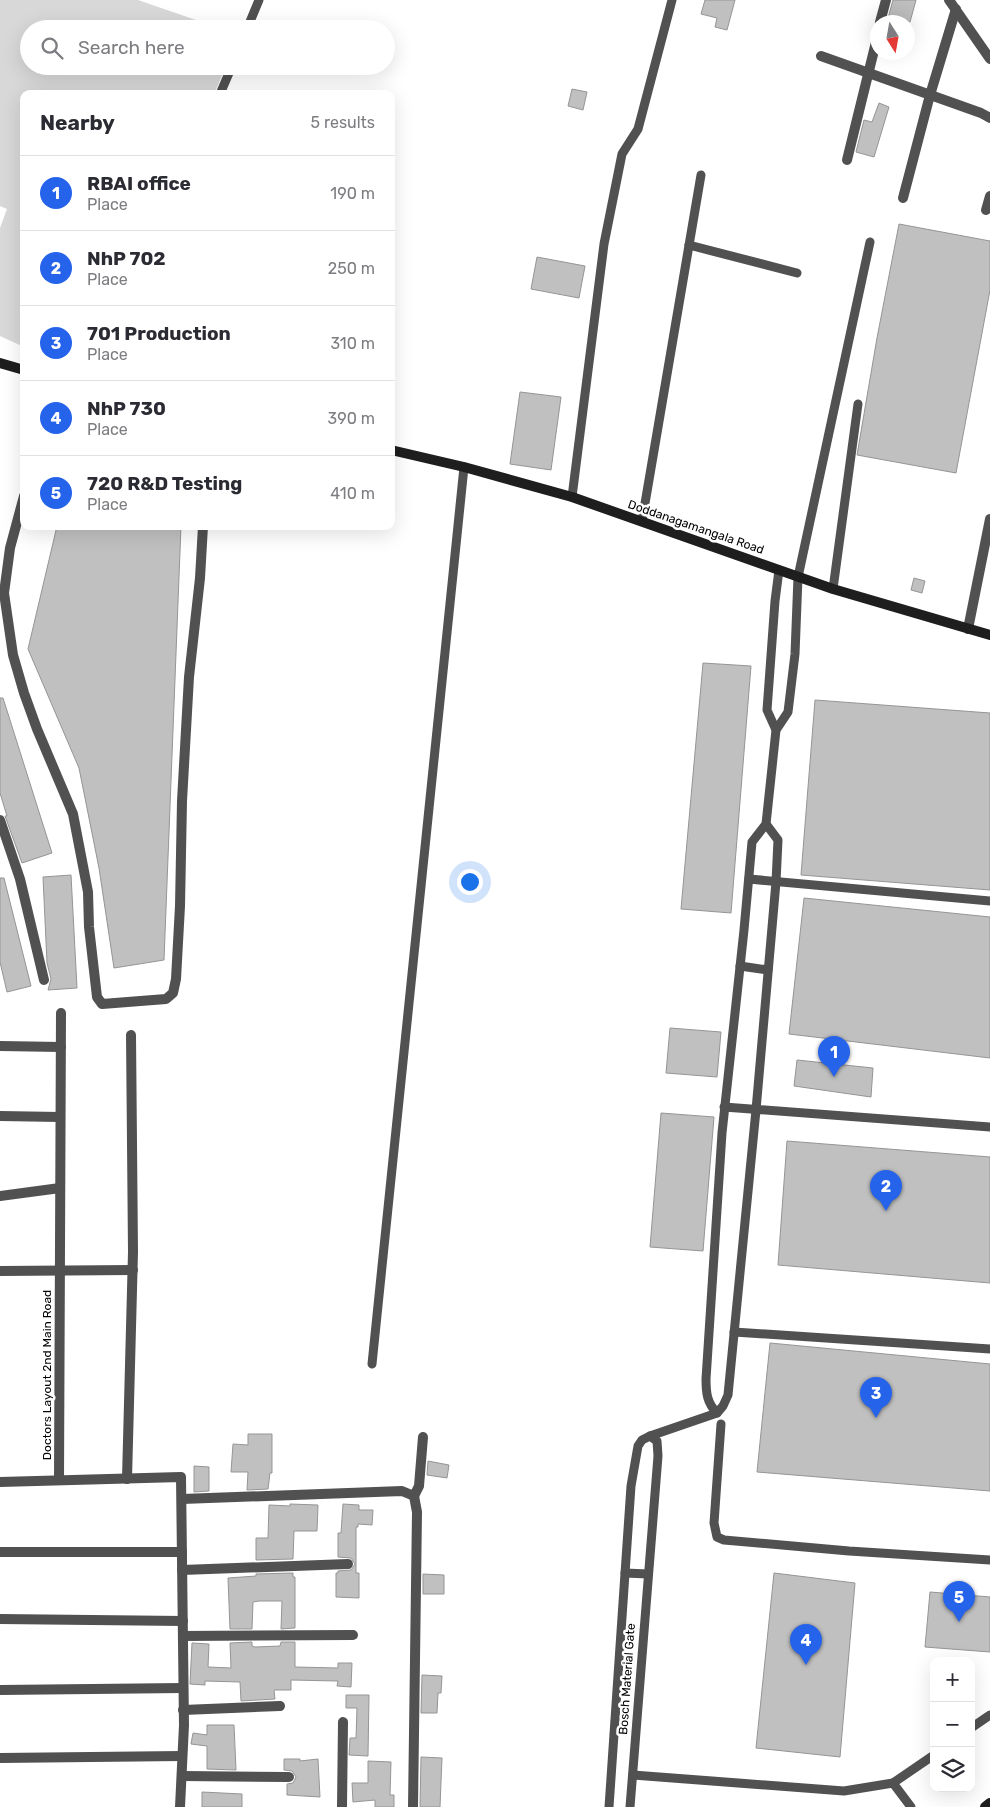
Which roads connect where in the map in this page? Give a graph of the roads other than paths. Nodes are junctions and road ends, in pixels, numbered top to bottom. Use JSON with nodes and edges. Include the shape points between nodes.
{"nodes":[{"id":1,"x":260,"y":0,"type":"edge"},
{"id":2,"x":672,"y":0,"type":"edge"},
{"id":3,"x":886,"y":0,"type":"edge"},
{"id":4,"x":949,"y":0,"type":"edge"},
{"id":5,"x":956,"y":10,"type":"junction"},
{"id":6,"x":882,"y":15,"type":"edge"},
{"id":7,"x":251,"y":20,"type":"edge"},
{"id":8,"x":821,"y":56,"type":"dead end"},
{"id":9,"x":990,"y":58,"type":"edge"},
{"id":10,"x":871,"y":60,"type":"edge"},
{"id":11,"x":868,"y":72,"type":"junction"},
{"id":12,"x":228,"y":75,"type":"edge"},
{"id":13,"x":222,"y":90,"type":"edge"},
{"id":14,"x":930,"y":95,"type":"junction"},
{"id":15,"x":990,"y":118,"type":"edge"},
{"id":16,"x":847,"y":160,"type":"dead end"},
{"id":17,"x":702,"y":175,"type":"dead end"},
{"id":18,"x":990,"y":196,"type":"edge"},
{"id":19,"x":903,"y":198,"type":"dead end"},
{"id":20,"x":986,"y":210,"type":"dead end"},
{"id":21,"x":870,"y":242,"type":"dead end"},
{"id":22,"x":689,"y":245,"type":"junction"},
{"id":23,"x":797,"y":273,"type":"dead end"},
{"id":24,"x":0,"y":362,"type":"edge"},
{"id":25,"x":20,"y":369,"type":"edge"},
{"id":26,"x":858,"y":404,"type":"dead end"},
{"id":27,"x":395,"y":451,"type":"edge"},
{"id":28,"x":464,"y":467,"type":"junction"},
{"id":29,"x":572,"y":497,"type":"junction"},
{"id":30,"x":20,"y":511,"type":"edge"},
{"id":31,"x":990,"y":519,"type":"edge"},
{"id":32,"x":642,"y":521,"type":"junction"},
{"id":33,"x":203,"y":530,"type":"edge"},
{"id":34,"x":779,"y":570,"type":"junction"},
{"id":35,"x":798,"y":577,"type":"junction"},
{"id":36,"x":832,"y":589,"type":"junction"},
{"id":37,"x":968,"y":629,"type":"junction"},
{"id":38,"x":990,"y":635,"type":"edge"},
{"id":39,"x":776,"y":730,"type":"junction"},
{"id":40,"x":0,"y":820,"type":"edge"},
{"id":41,"x":766,"y":824,"type":"junction"},
{"id":42,"x":749,"y":879,"type":"junction"},
{"id":43,"x":776,"y":882,"type":"junction"},
{"id":44,"x":990,"y":901,"type":"edge"},
{"id":45,"x":740,"y":966,"type":"junction"},
{"id":46,"x":768,"y":970,"type":"junction"},
{"id":47,"x":44,"y":980,"type":"dead end"},
{"id":48,"x":61,"y":1013,"type":"dead end"},
{"id":49,"x":131,"y":1035,"type":"dead end"},
{"id":50,"x":0,"y":1046,"type":"edge"},
{"id":51,"x":61,"y":1047,"type":"junction"},
{"id":52,"x":724,"y":1107,"type":"junction"},
{"id":53,"x":756,"y":1110,"type":"junction"},
{"id":54,"x":0,"y":1116,"type":"edge"},
{"id":55,"x":60,"y":1117,"type":"junction"},
{"id":56,"x":990,"y":1127,"type":"edge"},
{"id":57,"x":60,"y":1188,"type":"junction"},
{"id":58,"x":0,"y":1196,"type":"edge"},
{"id":59,"x":133,"y":1270,"type":"junction"},
{"id":60,"x":0,"y":1271,"type":"edge"},
{"id":61,"x":59,"y":1271,"type":"junction"},
{"id":62,"x":734,"y":1332,"type":"junction"},
{"id":63,"x":990,"y":1349,"type":"edge"},
{"id":64,"x":372,"y":1364,"type":"dead end"},
{"id":65,"x":717,"y":1413,"type":"junction"},
{"id":66,"x":721,"y":1424,"type":"dead end"},
{"id":67,"x":650,"y":1436,"type":"junction"},
{"id":68,"x":423,"y":1437,"type":"dead end"},
{"id":69,"x":127,"y":1479,"type":"junction"},
{"id":70,"x":59,"y":1480,"type":"junction"},
{"id":71,"x":0,"y":1482,"type":"edge"},
{"id":72,"x":414,"y":1496,"type":"junction"},
{"id":73,"x":182,"y":1499,"type":"junction"},
{"id":74,"x":0,"y":1552,"type":"edge"},
{"id":75,"x":182,"y":1552,"type":"junction"},
{"id":76,"x":990,"y":1560,"type":"edge"},
{"id":77,"x":348,"y":1564,"type":"dead end"},
{"id":78,"x":182,"y":1570,"type":"junction"},
{"id":79,"x":625,"y":1573,"type":"junction"},
{"id":80,"x":648,"y":1574,"type":"junction"},
{"id":81,"x":0,"y":1619,"type":"edge"},
{"id":82,"x":183,"y":1622,"type":"junction"},
{"id":83,"x":183,"y":1636,"type":"junction"},
{"id":84,"x":354,"y":1636,"type":"dead end"},
{"id":85,"x":183,"y":1688,"type":"junction"},
{"id":86,"x":0,"y":1690,"type":"edge"},
{"id":87,"x":280,"y":1706,"type":"dead end"},
{"id":88,"x":184,"y":1710,"type":"junction"},
{"id":89,"x":990,"y":1715,"type":"edge"},
{"id":90,"x":342,"y":1722,"type":"dead end"},
{"id":91,"x":975,"y":1725,"type":"edge"},
{"id":92,"x":182,"y":1756,"type":"junction"},
{"id":93,"x":0,"y":1758,"type":"edge"},
{"id":94,"x":930,"y":1758,"type":"edge"},
{"id":95,"x":633,"y":1775,"type":"junction"},
{"id":96,"x":182,"y":1776,"type":"junction"},
{"id":97,"x":289,"y":1777,"type":"dead end"},
{"id":98,"x":893,"y":1783,"type":"junction"},
{"id":99,"x":990,"y":1804,"type":"edge"},
{"id":100,"x":180,"y":1807,"type":"edge"},
{"id":101,"x":342,"y":1807,"type":"edge"},
{"id":102,"x":413,"y":1807,"type":"edge"},
{"id":103,"x":609,"y":1807,"type":"edge"},
{"id":104,"x":630,"y":1807,"type":"edge"},
{"id":105,"x":912,"y":1807,"type":"edge"},
{"id":106,"x":985,"y":1807,"type":"edge"}],
"edges":[{"from":1,"to":7,"type":"lane"},
{"from":2,"to":29,"type":"lane","via":[[638,129],[622,154],[607,226]]},
{"from":3,"to":6,"type":"street"},
{"from":4,"to":5,"type":"street"},
{"from":5,"to":9,"type":"street"},
{"from":5,"to":14,"type":"street"},
{"from":8,"to":11,"type":"street"},
{"from":10,"to":11,"type":"street"},
{"from":11,"to":14,"type":"street"},
{"from":11,"to":16,"type":"street"},
{"from":12,"to":13,"type":"lane"},
{"from":14,"to":15,"type":"street"},
{"from":14,"to":19,"type":"street"},
{"from":17,"to":22,"type":"lane"},
{"from":18,"to":20,"type":"street"},
{"from":21,"to":35,"type":"lane"},
{"from":22,"to":23,"type":"lane"},
{"from":22,"to":32,"type":"lane"},
{"from":24,"to":25,"type":"street"},
{"from":26,"to":36,"type":"lane"},
{"from":27,"to":28,"type":"street","name":"Doddanagamangala Road"},
{"from":28,"to":29,"type":"street","name":"Doddanagamangala Road"},
{"from":28,"to":64,"type":"lane"},
{"from":29,"to":32,"type":"street","name":"Doddanagamangala Road"},
{"from":30,"to":33,"type":"street","via":[[10,548],[4,593],[13,655],[37,729],[73,814],[88,892],[97,997],[102,1004],[166,999],[172,993],[176,979],[189,678]]},
{"from":31,"to":37,"type":"street"},
{"from":32,"to":34,"type":"street","name":"Doddanagamangala Road"},
{"from":34,"to":35,"type":"street","name":"Doddanagamangala Road"},
{"from":34,"to":39,"type":"lane","via":[[767,710]]},
{"from":35,"to":36,"type":"street","name":"Doddanagamangala Road"},
{"from":35,"to":39,"type":"lane","via":[[788,712]]},
{"from":36,"to":37,"type":"street","name":"Doddanagamangala Road"},
{"from":37,"to":38,"type":"street","name":"Doddanagamangala Road"},
{"from":39,"to":41,"type":"lane"},
{"from":40,"to":47,"type":"street","via":[[20,879]]},
{"from":41,"to":42,"type":"lane","via":[[752,842]]},
{"from":41,"to":43,"type":"lane","via":[[778,840]]},
{"from":42,"to":43,"type":"lane"},
{"from":42,"to":45,"type":"lane"},
{"from":43,"to":44,"type":"lane"},
{"from":43,"to":46,"type":"lane"},
{"from":45,"to":46,"type":"lane"},
{"from":45,"to":52,"type":"lane"},
{"from":46,"to":53,"type":"lane"},
{"from":48,"to":51,"type":"street","name":"Doctors Layout 2nd Main Road"},
{"from":49,"to":59,"type":"street"},
{"from":50,"to":51,"type":"street"},
{"from":51,"to":55,"type":"street","name":"Doctors Layout 2nd Main Road"},
{"from":52,"to":53,"type":"lane"},
{"from":52,"to":65,"type":"lane","via":[[706,1379],[706,1395]]},
{"from":53,"to":56,"type":"lane"},
{"from":53,"to":62,"type":"lane"},
{"from":54,"to":55,"type":"street"},
{"from":55,"to":57,"type":"street","name":"Doctors Layout 2nd Main Road"},
{"from":57,"to":58,"type":"street"},
{"from":57,"to":61,"type":"street","name":"Doctors Layout 2nd Main Road"},
{"from":59,"to":61,"type":"street"},
{"from":59,"to":69,"type":"street"},
{"from":60,"to":61,"type":"street"},
{"from":61,"to":70,"type":"street","name":"Doctors Layout 2nd Main Road"},
{"from":62,"to":63,"type":"lane"},
{"from":62,"to":65,"type":"lane","via":[[728,1395]]},
{"from":65,"to":67,"type":"lane"},
{"from":66,"to":76,"type":"lane","via":[[714,1523],[717,1537],[849,1552]]},
{"from":67,"to":79,"type":"lane","via":[[638,1446]]},
{"from":67,"to":80,"type":"lane","name":"Bosch Material Gate","via":[[657,1441],[658,1456]]},
{"from":68,"to":72,"type":"street","via":[[419,1486]]},
{"from":69,"to":70,"type":"street"},
{"from":69,"to":73,"type":"street","via":[[181,1477]]},
{"from":70,"to":71,"type":"street"},
{"from":72,"to":73,"type":"street","via":[[402,1491]]},
{"from":72,"to":102,"type":"street","via":[[417,1512]]},
{"from":73,"to":75,"type":"street"},
{"from":74,"to":75,"type":"street"},
{"from":75,"to":78,"type":"street"},
{"from":77,"to":78,"type":"street"},
{"from":78,"to":82,"type":"street"},
{"from":79,"to":80,"type":"lane"},
{"from":79,"to":103,"type":"lane"},
{"from":80,"to":95,"type":"lane","name":"Bosch Material Gate"},
{"from":81,"to":82,"type":"street"},
{"from":82,"to":83,"type":"street"},
{"from":83,"to":84,"type":"street"},
{"from":83,"to":85,"type":"street"},
{"from":85,"to":86,"type":"street"},
{"from":85,"to":88,"type":"street"},
{"from":87,"to":88,"type":"street"},
{"from":88,"to":92,"type":"street"},
{"from":89,"to":91,"type":"lane"},
{"from":90,"to":101,"type":"street"},
{"from":92,"to":93,"type":"street"},
{"from":92,"to":96,"type":"street"},
{"from":94,"to":98,"type":"lane"},
{"from":95,"to":98,"type":"lane","via":[[844,1791]]},
{"from":95,"to":104,"type":"lane","name":"Bosch Material Gate"},
{"from":96,"to":97,"type":"street"},
{"from":96,"to":100,"type":"street"},
{"from":98,"to":105,"type":"lane"},
{"from":99,"to":106,"type":"street"}]}
